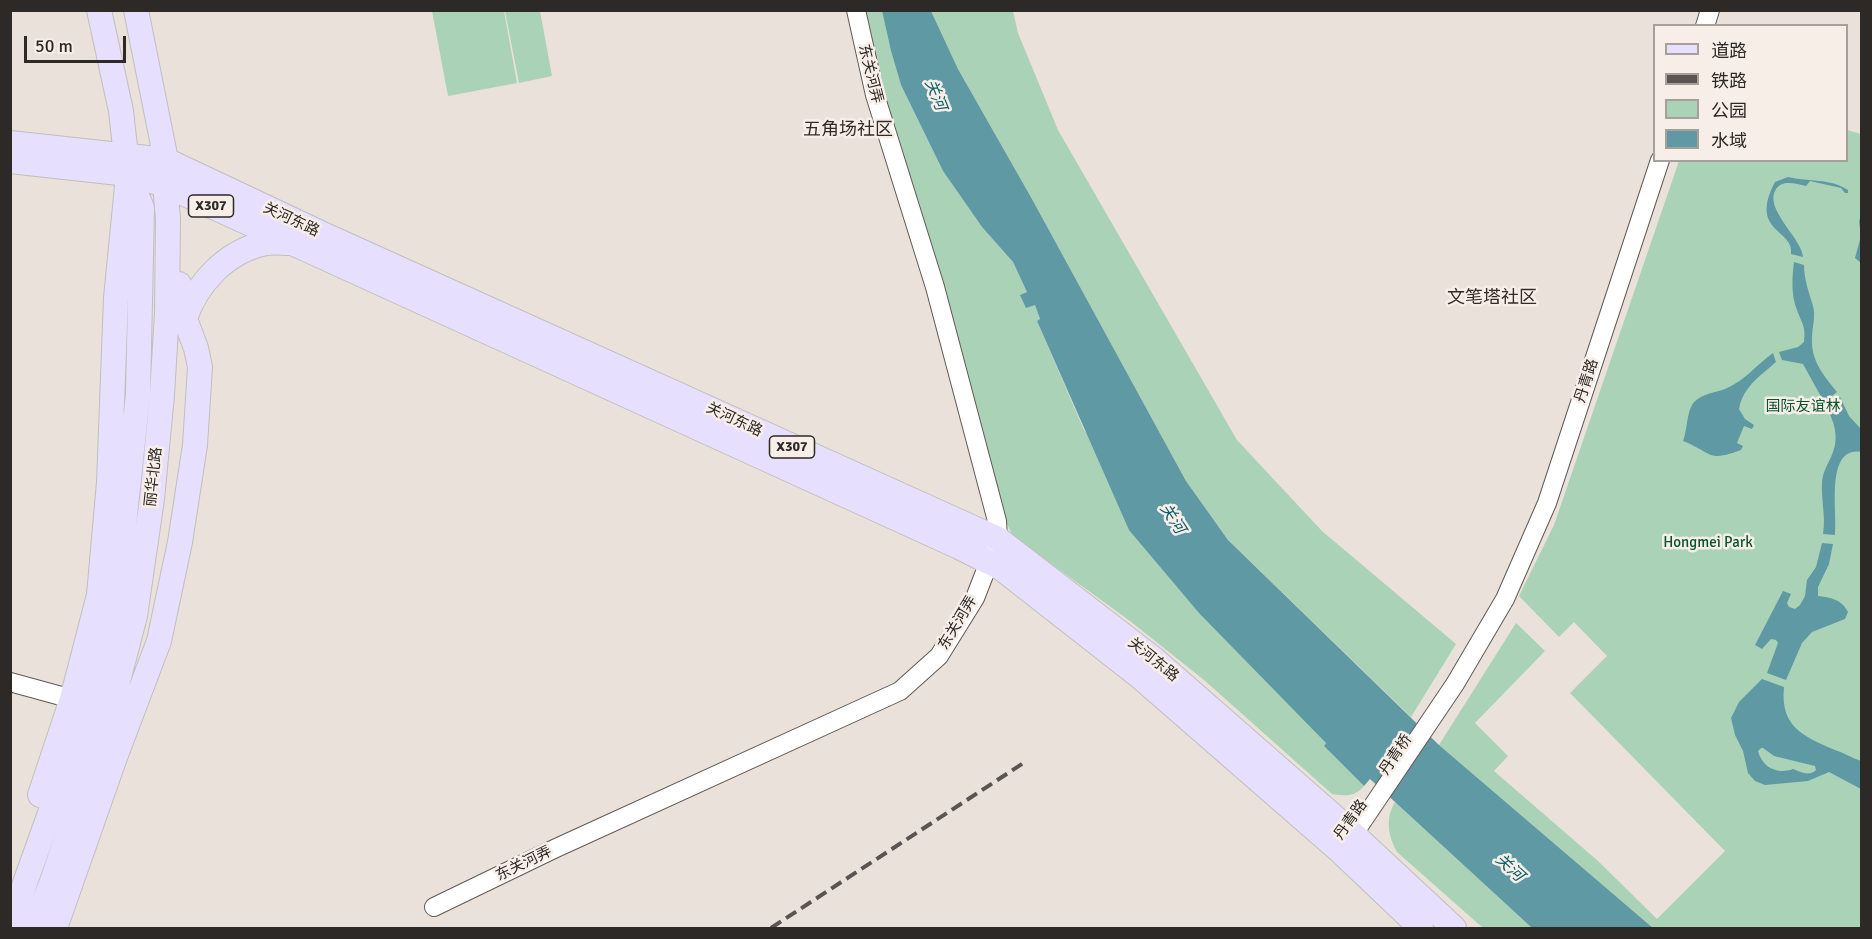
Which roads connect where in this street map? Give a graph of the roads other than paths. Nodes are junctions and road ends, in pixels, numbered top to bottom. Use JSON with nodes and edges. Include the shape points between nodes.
{"nodes":[{"id":1,"x":99,"y":10,"type":"edge"},
{"id":2,"x":136,"y":10,"type":"edge"},
{"id":3,"x":856,"y":10,"type":"edge"},
{"id":4,"x":10,"y":142,"type":"edge"},
{"id":5,"x":166,"y":160,"type":"junction"},
{"id":6,"x":10,"y":161,"type":"edge"},
{"id":7,"x":1659,"y":162,"type":"edge"},
{"id":8,"x":128,"y":165,"type":"junction"},
{"id":9,"x":165,"y":184,"type":"junction"},
{"id":10,"x":291,"y":243,"type":"junction"},
{"id":11,"x":185,"y":319,"type":"junction"},
{"id":12,"x":162,"y":395,"type":"junction"},
{"id":13,"x":998,"y":539,"type":"junction"},
{"id":14,"x":988,"y":561,"type":"junction"},
{"id":15,"x":10,"y":682,"type":"edge"},
{"id":16,"x":72,"y":699,"type":"junction"},
{"id":17,"x":1426,"y":719,"type":"joint"},
{"id":18,"x":1372,"y":799,"type":"joint"},
{"id":19,"x":1343,"y":840,"type":"junction"},
{"id":20,"x":10,"y":879,"type":"edge"},
{"id":21,"x":434,"y":908,"type":"dead end"},
{"id":22,"x":10,"y":925,"type":"edge"},
{"id":23,"x":33,"y":928,"type":"edge"},
{"id":24,"x":55,"y":928,"type":"edge"},
{"id":25,"x":1421,"y":928,"type":"edge"},
{"id":26,"x":1454,"y":928,"type":"edge"}],
"edges":[{"from":1,"to":8,"type":"main road","name":"丽华北路","via":[[121,111]]},
{"from":2,"to":5,"type":"main road","name":"丽华北路"},
{"from":3,"to":13,"type":"street","name":"东关河弄","via":[[875,95],[938,298],[997,521]]},
{"from":4,"to":8,"type":"main road","name":"关河东路","number":"X307"},
{"from":5,"to":8,"type":"main road","name":"关河东路","number":"X307"},
{"from":5,"to":9,"type":"main road","name":"丽华北路"},
{"from":5,"to":13,"type":"main road","name":"关河东路","number":"X307"},
{"from":6,"to":8,"type":"main road","name":"关河东路","number":"X307"},
{"from":7,"to":17,"type":"street","name":"丹青路","via":[[1547,503],[1504,599],[1455,684]]},
{"from":8,"to":9,"type":"main road","name":"关河东路","number":"X307"},
{"from":8,"to":16,"type":"main road","via":[[116,298],[109,482],[99,595]]},
{"from":8,"to":22,"type":"main road","name":"丽华北路","via":[[142,208],[138,394],[116,600],[88,707]]},
{"from":9,"to":10,"type":"main road","name":"关河东路","number":"X307"},
{"from":9,"to":11,"type":"main road"},
{"from":9,"to":12,"type":"main road","name":"丽华北路","via":[[167,313]]},
{"from":10,"to":11,"type":"main road","via":[[267,243],[243,251],[214,270],[190,302]]},
{"from":10,"to":14,"type":"main road","name":"关河东路","number":"X307"},
{"from":11,"to":12,"type":"main road"},
{"from":11,"to":24,"type":"main road","via":[[200,367],[195,445],[159,641]]},
{"from":12,"to":23,"type":"main road","name":"丽华北路","via":[[135,616],[112,704]]},
{"from":13,"to":14,"type":"street","name":"东关河弄"},
{"from":13,"to":19,"type":"main road","name":"关河东路","number":"X307","via":[[1154,659]]},
{"from":14,"to":19,"type":"main road","name":"关河东路","number":"X307"},
{"from":14,"to":21,"type":"street","name":"东关河弄","via":[[975,598],[939,656],[900,691]]},
{"from":15,"to":16,"type":"street"},
{"from":16,"to":20,"type":"main road"},
{"from":17,"to":18,"type":"street","name":"丹青桥"},
{"from":18,"to":19,"type":"street","name":"丹青路"},
{"from":19,"to":25,"type":"main road","name":"关河东路"},
{"from":19,"to":26,"type":"main road","name":"关河东路"}]}
